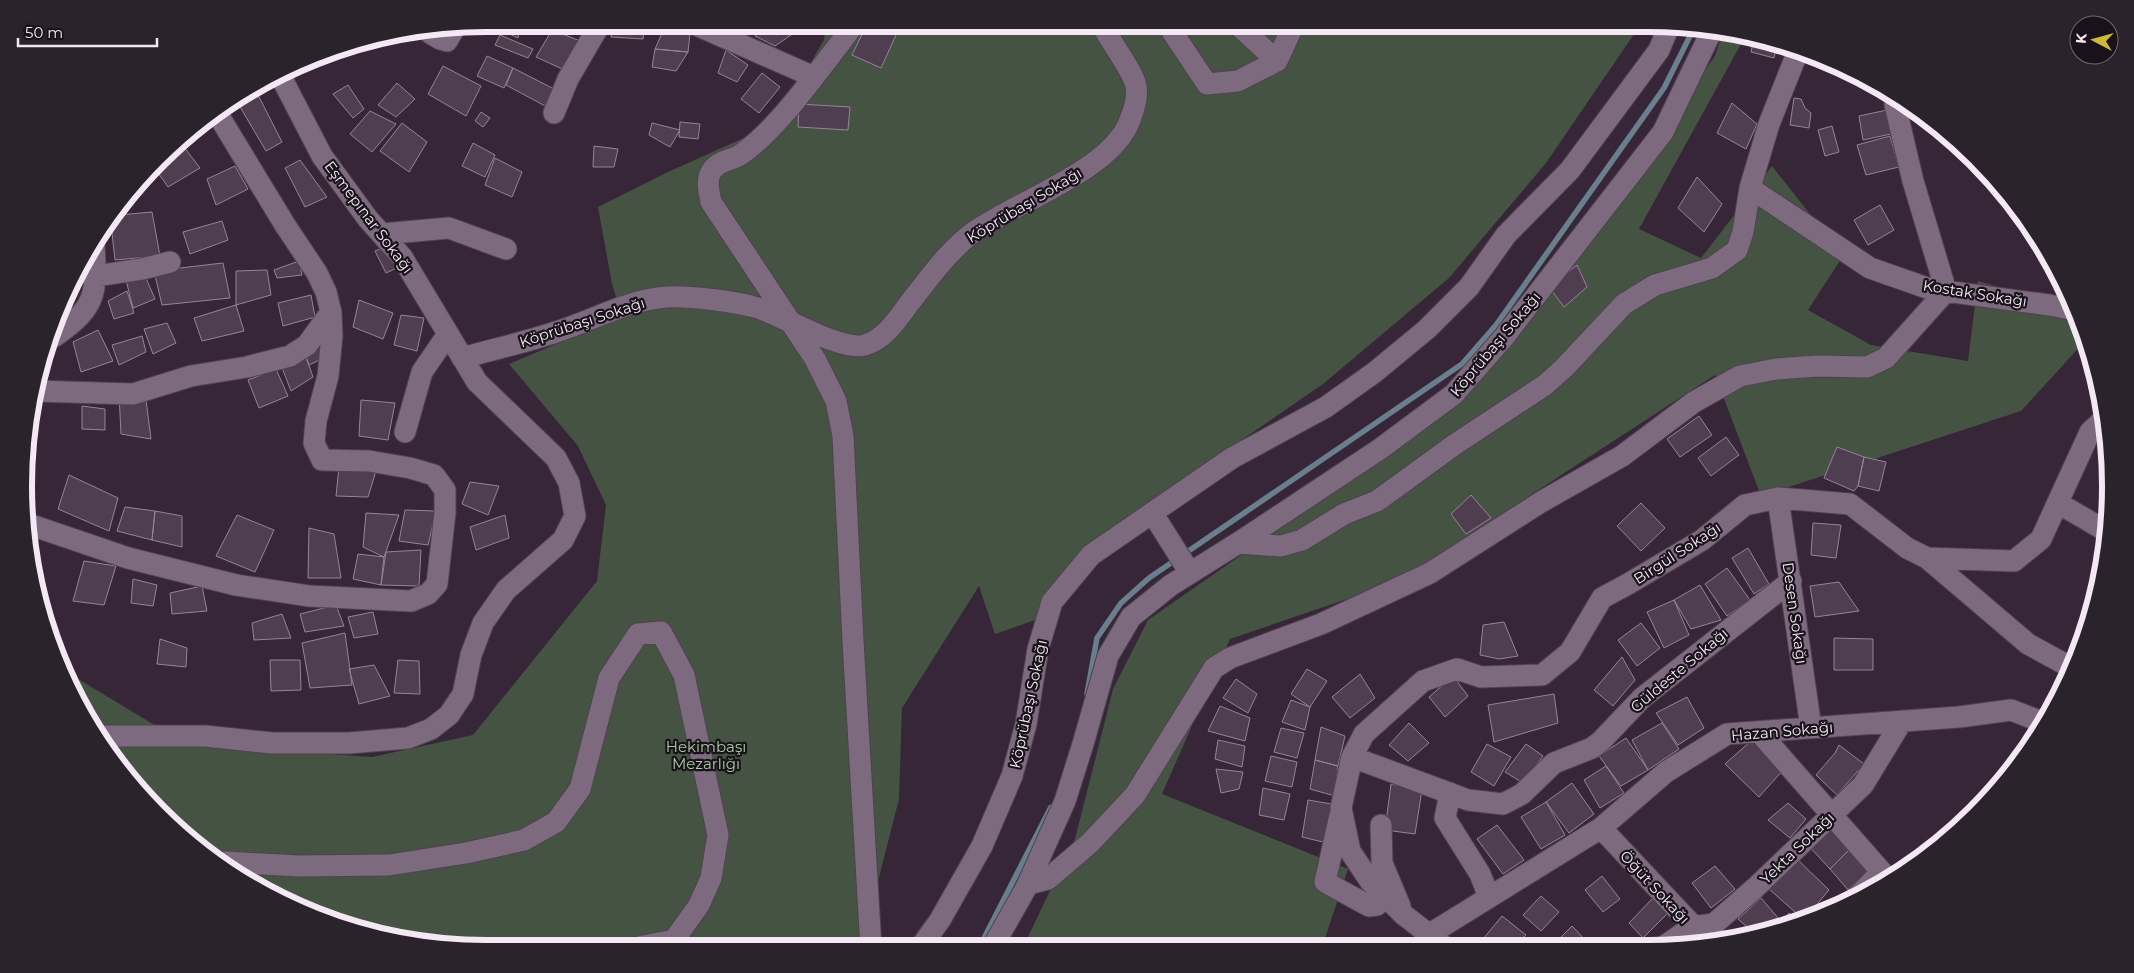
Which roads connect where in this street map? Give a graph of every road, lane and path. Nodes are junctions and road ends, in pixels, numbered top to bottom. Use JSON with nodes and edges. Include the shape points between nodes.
{"nodes":[{"id":1,"x":595,"y":32,"type":"edge"},
{"id":2,"x":712,"y":32,"type":"edge"},
{"id":3,"x":847,"y":32,"type":"edge"},
{"id":4,"x":1106,"y":32,"type":"edge"},
{"id":5,"x":1172,"y":32,"type":"edge"},
{"id":6,"x":1246,"y":32,"type":"edge"},
{"id":7,"x":1290,"y":32,"type":"edge"},
{"id":8,"x":1667,"y":33,"type":"edge"},
{"id":9,"x":451,"y":34,"type":"edge"},
{"id":10,"x":433,"y":35,"type":"edge"},
{"id":11,"x":1709,"y":36,"type":"edge"},
{"id":12,"x":1795,"y":58,"type":"edge"},
{"id":13,"x":1277,"y":61,"type":"junction"},
{"id":14,"x":814,"y":77,"type":"junction"},
{"id":15,"x":283,"y":80,"type":"edge"},
{"id":16,"x":1895,"y":106,"type":"edge"},
{"id":17,"x":554,"y":114,"type":"dead end"},
{"id":18,"x":221,"y":118,"type":"edge"},
{"id":19,"x":1750,"y":188,"type":"junction"},
{"id":20,"x":382,"y":234,"type":"junction"},
{"id":21,"x":506,"y":249,"type":"dead end"},
{"id":22,"x":95,"y":256,"type":"edge"},
{"id":23,"x":170,"y":262,"type":"dead end"},
{"id":24,"x":96,"y":276,"type":"junction"},
{"id":25,"x":1946,"y":291,"type":"junction"},
{"id":26,"x":2065,"y":308,"type":"edge"},
{"id":27,"x":331,"y":312,"type":"junction"},
{"id":28,"x":789,"y":321,"type":"junction"},
{"id":29,"x":60,"y":331,"type":"edge"},
{"id":30,"x":448,"y":334,"type":"junction"},
{"id":31,"x":462,"y":358,"type":"junction"},
{"id":32,"x":43,"y":390,"type":"edge"},
{"id":33,"x":2098,"y":425,"type":"edge"},
{"id":34,"x":405,"y":432,"type":"dead end"},
{"id":35,"x":1778,"y":498,"type":"junction"},
{"id":36,"x":2058,"y":503,"type":"junction"},
{"id":37,"x":1157,"y":521,"type":"junction"},
{"id":38,"x":34,"y":526,"type":"edge"},
{"id":39,"x":2100,"y":527,"type":"edge"},
{"id":40,"x":1238,"y":543,"type":"junction"},
{"id":41,"x":1927,"y":558,"type":"junction"},
{"id":42,"x":1187,"y":568,"type":"junction"},
{"id":43,"x":1791,"y":581,"type":"junction"},
{"id":44,"x":2065,"y":664,"type":"edge"},
{"id":45,"x":2037,"y":720,"type":"edge"},
{"id":46,"x":1902,"y":722,"type":"junction"},
{"id":47,"x":1811,"y":728,"type":"junction"},
{"id":48,"x":1760,"y":733,"type":"junction"},
{"id":49,"x":107,"y":736,"type":"edge"},
{"id":50,"x":1352,"y":757,"type":"junction"},
{"id":51,"x":1450,"y":793,"type":"junction"},
{"id":52,"x":1341,"y":808,"type":"junction"},
{"id":53,"x":1832,"y":814,"type":"junction"},
{"id":54,"x":1381,"y":825,"type":"dead end"},
{"id":55,"x":1601,"y":828,"type":"junction"},
{"id":56,"x":232,"y":862,"type":"edge"},
{"id":57,"x":1884,"y":875,"type":"edge"},
{"id":58,"x":1028,"y":884,"type":"junction"},
{"id":59,"x":1384,"y":895,"type":"junction"},
{"id":60,"x":1489,"y":898,"type":"junction"},
{"id":61,"x":1404,"y":915,"type":"junction"},
{"id":62,"x":1692,"y":927,"type":"junction"},
{"id":63,"x":1703,"y":937,"type":"edge"},
{"id":64,"x":674,"y":940,"type":"edge"},
{"id":65,"x":871,"y":940,"type":"edge"},
{"id":66,"x":926,"y":940,"type":"edge"},
{"id":67,"x":996,"y":940,"type":"edge"},
{"id":68,"x":1437,"y":940,"type":"edge"},
{"id":69,"x":1673,"y":940,"type":"edge"}],
"edges":[{"from":1,"to":17,"type":"street","via":[[568,79]]},
{"from":2,"to":14,"type":"street"},
{"from":3,"to":14,"type":"street"},
{"from":4,"to":28,"type":"street","name":"Köprübaşı Sokağı","via":[[1136,85],[1136,105],[1118,142],[1056,187],[971,234],[949,254],[896,322],[865,345],[848,346]]},
{"from":5,"to":13,"type":"street","via":[[1207,84],[1238,81]]},
{"from":6,"to":13,"type":"street"},
{"from":7,"to":13,"type":"street"},
{"from":8,"to":37,"type":"street","name":"Köprübaşı Sokağı","via":[[1659,50],[1570,170],[1506,235],[1469,287],[1427,329],[1375,372],[1326,406],[1232,458]]},
{"from":9,"to":10,"type":"street","via":[[447,41]]},
{"from":11,"to":40,"type":"street","name":"Köprübaşı Sokağı","via":[[1663,132],[1504,337],[1454,394]]},
{"from":12,"to":19,"type":"street"},
{"from":14,"to":28,"type":"street","via":[[768,130],[739,156],[724,160],[709,176],[711,202]]},
{"from":15,"to":20,"type":"street","name":"Eşmepınar Sokağı","via":[[322,156]]},
{"from":16,"to":25,"type":"street","via":[[1913,181]]},
{"from":18,"to":27,"type":"street","via":[[317,273]]},
{"from":19,"to":25,"type":"street","name":"Kostak Sokağı","via":[[1870,268],[1930,289]]},
{"from":19,"to":40,"type":"street","via":[[1737,250],[1712,268],[1655,285],[1624,304],[1544,385],[1377,501],[1344,514],[1302,540],[1281,546]]},
{"from":20,"to":21,"type":"street","via":[[449,228]]},
{"from":20,"to":30,"type":"street","name":"Eşmepınar Sokağı","via":[[402,256]]},
{"from":22,"to":24,"type":"street"},
{"from":23,"to":24,"type":"street"},
{"from":24,"to":29,"type":"street","via":[[96,287],[88,308]]},
{"from":25,"to":26,"type":"street","name":"Kostak Sokağı"},
{"from":25,"to":58,"type":"street","via":[[1886,358],[1867,367],[1776,368],[1740,376],[1694,402],[1622,456],[1430,573],[1321,624],[1230,658],[1214,668],[1135,795],[1090,843],[1048,880]]},
{"from":27,"to":32,"type":"street","via":[[307,345],[290,356],[191,376],[133,394]]},
{"from":27,"to":38,"type":"street","via":[[328,376],[316,420],[314,443],[322,460],[370,461],[434,475],[445,490],[445,513],[437,584],[428,594],[411,601],[309,596],[236,584],[128,558]]},
{"from":28,"to":31,"type":"street","name":"Köprübaşı Sokağı","via":[[756,308],[706,299],[665,297],[625,306],[557,332]]},
{"from":28,"to":65,"type":"street","via":[[816,359],[836,401],[843,436]]},
{"from":30,"to":31,"type":"street","name":"Eşmepınar Sokağı"},
{"from":30,"to":34,"type":"street","via":[[422,372]]},
{"from":31,"to":49,"type":"street","name":"Eşmepınar Sokağı","via":[[477,382],[556,458],[569,482],[575,516],[563,540],[506,590],[483,623],[471,655],[463,694],[449,715],[431,729],[408,738],[349,743],[272,743],[205,736]]},
{"from":33,"to":36,"type":"street","via":[[2090,432]]},
{"from":35,"to":41,"type":"street","name":"Birgül Sokağı","via":[[1850,504],[1907,548]]},
{"from":35,"to":43,"type":"street","name":"Desen Sokağı"},
{"from":35,"to":50,"type":"street","name":"Birgül Sokağı","via":[[1746,505],[1702,540],[1602,598],[1570,652],[1542,675],[1481,677],[1457,669],[1422,681],[1364,734]]},
{"from":36,"to":39,"type":"street"},
{"from":36,"to":41,"type":"street","via":[[2041,539],[2014,560]]},
{"from":37,"to":42,"type":"street"},
{"from":37,"to":66,"type":"street","name":"Köprübaşı Sokağı","via":[[1091,556],[1052,602],[1038,649],[1026,724],[1012,776],[982,846]]},
{"from":40,"to":42,"type":"street","name":"Köprübaşı Sokağı"},
{"from":41,"to":44,"type":"street","name":"Birgül Sokağı","via":[[2028,644]]},
{"from":42,"to":58,"type":"street","name":"Köprübaşı Sokağı","via":[[1131,617],[1108,656],[1065,800]]},
{"from":43,"to":47,"type":"street","name":"Desen Sokağı"},
{"from":43,"to":51,"type":"street","name":"Güldeste Sokağı","via":[[1642,698],[1601,741],[1592,748],[1554,763],[1522,794],[1503,804],[1468,800]]},
{"from":45,"to":46,"type":"street","name":"Hazan Sokağı","via":[[2011,710]]},
{"from":46,"to":47,"type":"street","name":"Hazan Sokağı"},
{"from":46,"to":53,"type":"street","name":"Yekta Sokağı","via":[[1863,785]]},
{"from":47,"to":48,"type":"street","name":"Hazan Sokağı"},
{"from":48,"to":53,"type":"street"},
{"from":48,"to":55,"type":"street","name":"Hazan Sokağı","via":[[1727,734],[1666,772]]},
{"from":50,"to":51,"type":"street","name":"Güldeste Sokağı"},
{"from":50,"to":52,"type":"street","name":"Birgül Sokağı"},
{"from":51,"to":60,"type":"street","via":[[1445,818],[1480,874]]},
{"from":52,"to":59,"type":"street","name":"Birgül Sokağı","via":[[1350,851],[1370,881]]},
{"from":52,"to":59,"type":"street","name":"Birgül Sokağı","via":[[1325,882],[1370,906],[1377,905]]},
{"from":53,"to":57,"type":"street"},
{"from":53,"to":62,"type":"street","name":"Yekta Sokağı","via":[[1714,924]]},
{"from":54,"to":61,"type":"street","via":[[1382,862]]},
{"from":55,"to":60,"type":"street","name":"Hazan Sokağı"},
{"from":55,"to":62,"type":"street","name":"Öğüt Sokağı"},
{"from":56,"to":64,"type":"street","via":[[299,866],[389,865],[524,840],[556,822],[580,789],[609,678],[638,634],[661,632],[684,675],[718,835],[711,878],[699,905]]},
{"from":58,"to":67,"type":"street","name":"Köprübaşı Sokağı"},
{"from":59,"to":61,"type":"street","name":"Birgül Sokağı"},
{"from":60,"to":68,"type":"street","name":"Hazan Sokağı"},
{"from":61,"to":68,"type":"street","name":"Birgül Sokağı"},
{"from":62,"to":63,"type":"street","name":"Öğüt Sokağı"},
{"from":62,"to":69,"type":"street","name":"Yekta Sokağı"}]}
